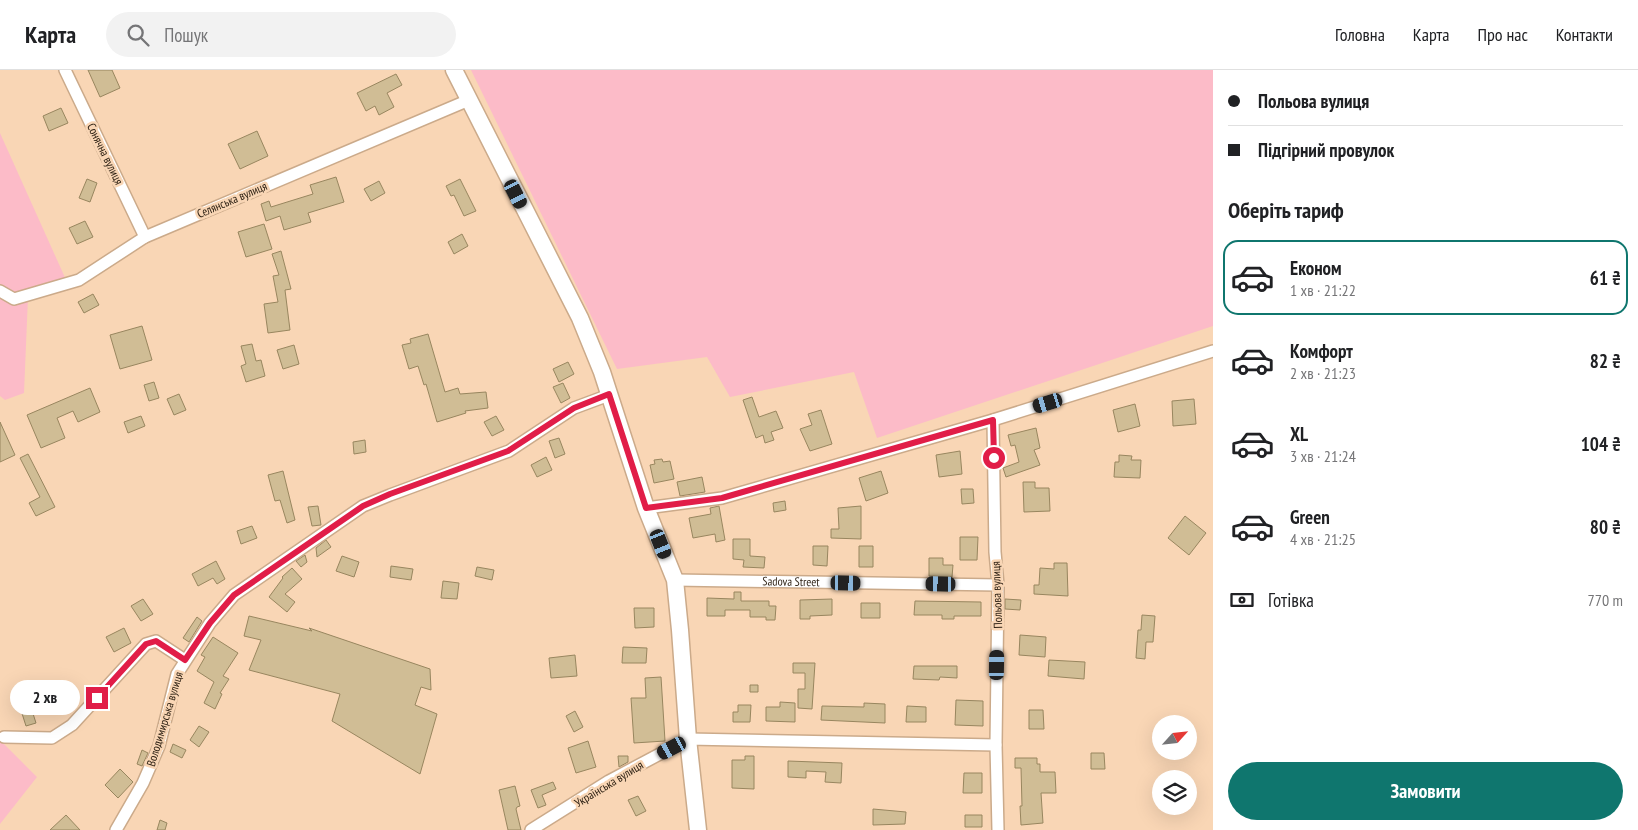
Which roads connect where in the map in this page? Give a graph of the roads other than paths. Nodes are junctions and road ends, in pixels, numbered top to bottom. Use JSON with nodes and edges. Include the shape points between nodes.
{"nodes":[{"id":1,"x":65,"y":70,"type":"edge"},
{"id":2,"x":454,"y":70,"type":"edge"},
{"id":3,"x":469,"y":100,"type":"junction"},
{"id":4,"x":145,"y":237,"type":"junction"},
{"id":5,"x":0,"y":291,"type":"edge"},
{"id":6,"x":1213,"y":351,"type":"edge"},
{"id":7,"x":609,"y":394,"type":"junction"},
{"id":8,"x":993,"y":420,"type":"junction"},
{"id":9,"x":646,"y":508,"type":"junction"},
{"id":10,"x":675,"y":580,"type":"junction"},
{"id":11,"x":998,"y":585,"type":"junction"},
{"id":12,"x":185,"y":660,"type":"junction"},
{"id":13,"x":4,"y":737,"type":"dead end"},
{"id":14,"x":688,"y":739,"type":"junction"},
{"id":15,"x":996,"y":745,"type":"junction"},
{"id":16,"x":117,"y":830,"type":"edge"},
{"id":17,"x":531,"y":830,"type":"edge"},
{"id":18,"x":698,"y":830,"type":"edge"},
{"id":19,"x":998,"y":830,"type":"edge"}],
"edges":[{"from":1,"to":4,"type":"street","name":"Сонячна вулиця"},
{"from":2,"to":3,"type":"street"},
{"from":3,"to":4,"type":"street","name":"Селянська вулиця"},
{"from":3,"to":7,"type":"street","via":[[580,318]]},
{"from":4,"to":5,"type":"street","name":"Селянська вулиця","via":[[79,280],[14,299]]},
{"from":6,"to":8,"type":"street"},
{"from":7,"to":9,"type":"street"},
{"from":7,"to":12,"type":"street","name":"Володимирська вулиця","via":[[574,408],[508,451],[363,506],[234,595]]},
{"from":8,"to":9,"type":"street","via":[[722,498]]},
{"from":8,"to":11,"type":"street","name":"Польова вулиця"},
{"from":9,"to":10,"type":"street"},
{"from":10,"to":11,"type":"street","name":"Sadova Street"},
{"from":10,"to":14,"type":"street"},
{"from":11,"to":15,"type":"street","name":"Польова вулиця"},
{"from":12,"to":13,"type":"street","via":[[156,641],[146,644],[72,725],[52,738]]},
{"from":12,"to":16,"type":"street","name":"Володимирська вулиця","via":[[176,674],[159,746]]},
{"from":14,"to":15,"type":"street"},
{"from":14,"to":17,"type":"street","name":"Українська вулиця","via":[[609,781]]},
{"from":14,"to":18,"type":"street"},
{"from":15,"to":19,"type":"street","name":"Польова вулиця"}]}
